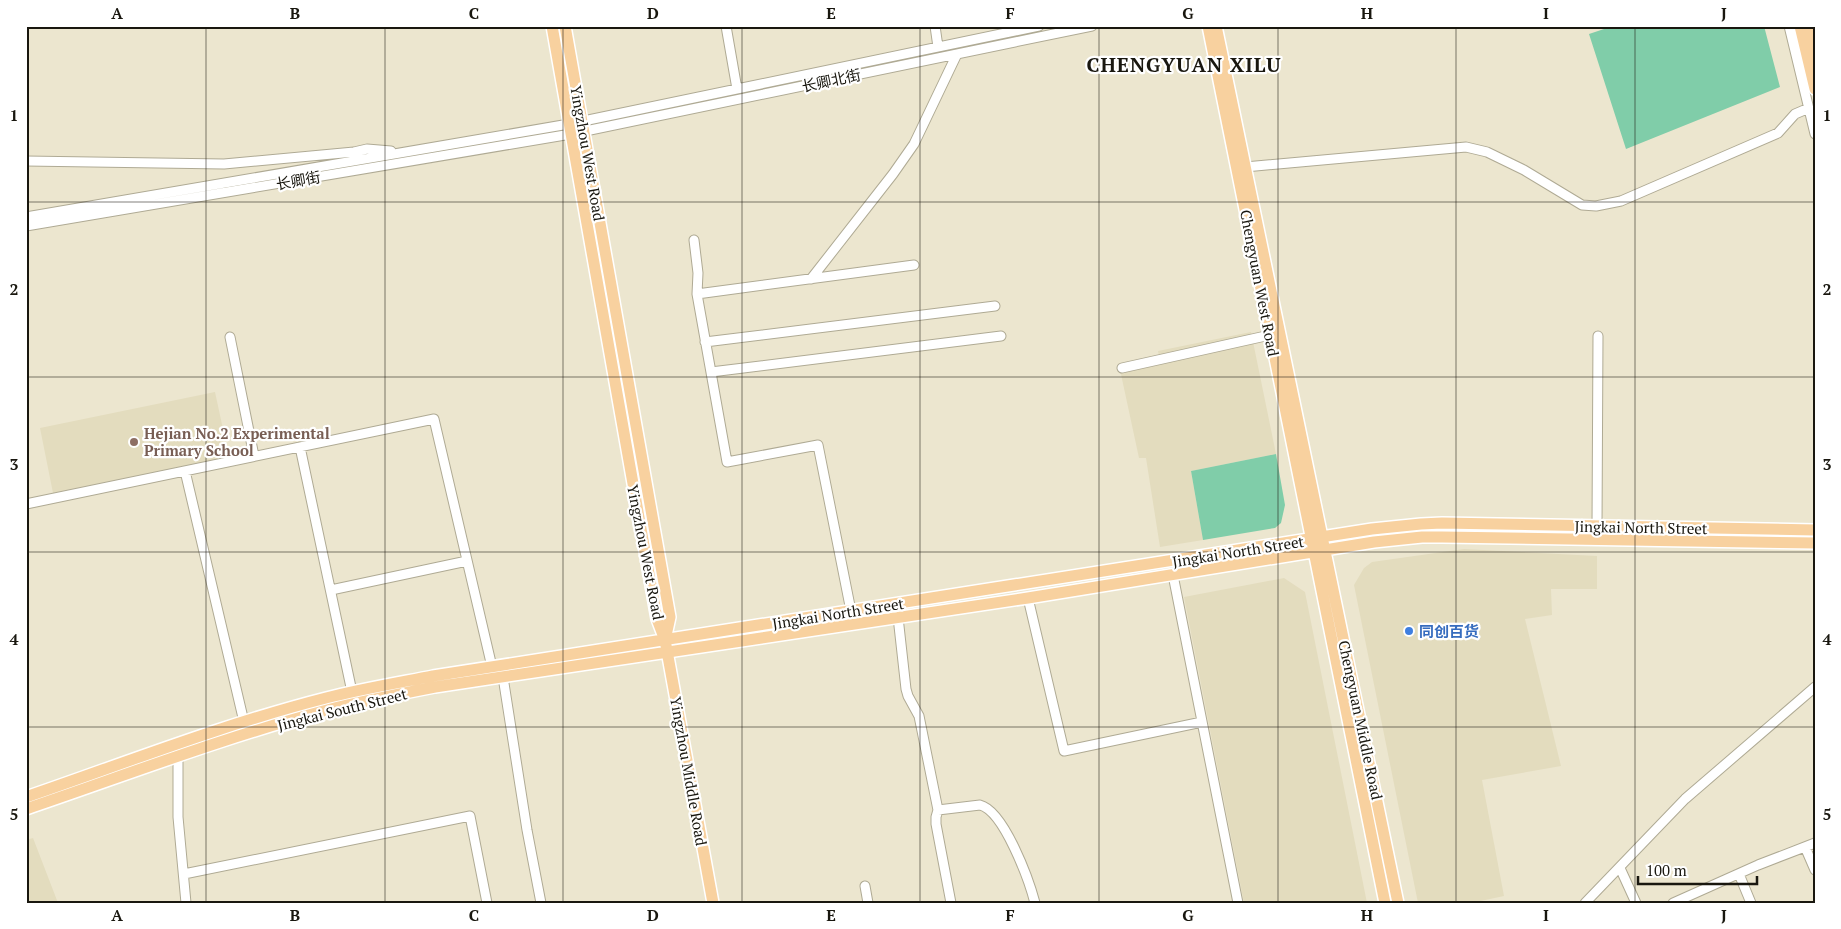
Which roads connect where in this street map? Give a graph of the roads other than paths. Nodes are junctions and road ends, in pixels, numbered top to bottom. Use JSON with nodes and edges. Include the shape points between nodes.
{"nodes":[{"id":1,"x":552,"y":26,"type":"edge"},
{"id":2,"x":565,"y":26,"type":"edge"},
{"id":3,"x":726,"y":26,"type":"edge"},
{"id":4,"x":935,"y":26,"type":"edge"},
{"id":5,"x":1039,"y":26,"type":"edge"},
{"id":6,"x":1092,"y":26,"type":"edge"},
{"id":7,"x":1208,"y":26,"type":"edge"},
{"id":8,"x":1216,"y":26,"type":"edge"},
{"id":9,"x":1789,"y":26,"type":"edge"},
{"id":10,"x":1800,"y":26,"type":"edge"},
{"id":11,"x":1808,"y":26,"type":"edge"},
{"id":12,"x":938,"y":47,"type":"junction"},
{"id":13,"x":957,"y":54,"type":"junction"},
{"id":14,"x":1815,"y":54,"type":"edge"},
{"id":15,"x":737,"y":89,"type":"junction"},
{"id":16,"x":1815,"y":89,"type":"edge"},
{"id":17,"x":1809,"y":108,"type":"junction"},
{"id":18,"x":583,"y":126,"type":"junction"},
{"id":19,"x":570,"y":129,"type":"junction"},
{"id":20,"x":1815,"y":134,"type":"edge"},
{"id":21,"x":404,"y":152,"type":"junction"},
{"id":22,"x":26,"y":161,"type":"edge"},
{"id":23,"x":1245,"y":167,"type":"junction"},
{"id":24,"x":26,"y":217,"type":"edge"},
{"id":25,"x":26,"y":226,"type":"edge"},
{"id":26,"x":694,"y":240,"type":"dead end"},
{"id":27,"x":914,"y":265,"type":"dead end"},
{"id":28,"x":811,"y":279,"type":"junction"},
{"id":29,"x":697,"y":294,"type":"junction"},
{"id":30,"x":995,"y":306,"type":"dead end"},
{"id":31,"x":1270,"y":335,"type":"junction"},
{"id":32,"x":1000,"y":336,"type":"dead end"},
{"id":33,"x":1598,"y":336,"type":"dead end"},
{"id":34,"x":230,"y":337,"type":"dead end"},
{"id":35,"x":705,"y":342,"type":"junction"},
{"id":36,"x":1122,"y":368,"type":"dead end"},
{"id":37,"x":711,"y":372,"type":"junction"},
{"id":38,"x":300,"y":447,"type":"junction"},
{"id":39,"x":254,"y":456,"type":"junction"},
{"id":40,"x":185,"y":471,"type":"junction"},
{"id":41,"x":26,"y":504,"type":"edge"},
{"id":42,"x":1597,"y":526,"type":"junction"},
{"id":43,"x":1815,"y":530,"type":"edge"},
{"id":44,"x":1317,"y":538,"type":"junction"},
{"id":45,"x":1815,"y":543,"type":"edge"},
{"id":46,"x":1320,"y":551,"type":"junction"},
{"id":47,"x":467,"y":561,"type":"junction"},
{"id":48,"x":1173,"y":575,"type":"junction"},
{"id":49,"x":331,"y":590,"type":"junction"},
{"id":50,"x":1028,"y":598,"type":"junction"},
{"id":51,"x":851,"y":611,"type":"junction"},
{"id":52,"x":898,"y":617,"type":"junction"},
{"id":53,"x":666,"y":640,"type":"junction"},
{"id":54,"x":668,"y":652,"type":"junction"},
{"id":55,"x":492,"y":667,"type":"junction"},
{"id":56,"x":503,"y":677,"type":"junction"},
{"id":57,"x":1815,"y":687,"type":"edge"},
{"id":58,"x":352,"y":692,"type":"junction"},
{"id":59,"x":244,"y":722,"type":"junction"},
{"id":60,"x":1202,"y":722,"type":"junction"},
{"id":61,"x":178,"y":757,"type":"junction"},
{"id":62,"x":26,"y":797,"type":"edge"},
{"id":63,"x":26,"y":809,"type":"edge"},
{"id":64,"x":938,"y":810,"type":"junction"},
{"id":65,"x":1815,"y":844,"type":"edge"},
{"id":66,"x":1805,"y":847,"type":"junction"},
{"id":67,"x":1620,"y":868,"type":"junction"},
{"id":68,"x":1815,"y":870,"type":"edge"},
{"id":69,"x":184,"y":874,"type":"junction"},
{"id":70,"x":1739,"y":874,"type":"junction"},
{"id":71,"x":865,"y":886,"type":"dead end"},
{"id":72,"x":186,"y":903,"type":"edge"},
{"id":73,"x":487,"y":903,"type":"edge"},
{"id":74,"x":541,"y":903,"type":"edge"},
{"id":75,"x":713,"y":903,"type":"edge"},
{"id":76,"x":868,"y":903,"type":"edge"},
{"id":77,"x":951,"y":903,"type":"edge"},
{"id":78,"x":1035,"y":903,"type":"edge"},
{"id":79,"x":1238,"y":903,"type":"edge"},
{"id":80,"x":1385,"y":903,"type":"edge"},
{"id":81,"x":1398,"y":903,"type":"edge"},
{"id":82,"x":1585,"y":903,"type":"edge"},
{"id":83,"x":1636,"y":903,"type":"edge"},
{"id":84,"x":1673,"y":903,"type":"edge"},
{"id":85,"x":1751,"y":903,"type":"edge"}],
"edges":[{"from":1,"to":19,"type":"main road","name":"Yingzhou West Road"},
{"from":2,"to":18,"type":"main road","name":"Yingzhou West Road"},
{"from":3,"to":15,"type":"street"},
{"from":4,"to":12,"type":"street"},
{"from":5,"to":12,"type":"street","name":"长卿北街"},
{"from":6,"to":13,"type":"street","name":"长卿北街"},
{"from":7,"to":31,"type":"main road","name":"Chengyuan West Road"},
{"from":8,"to":23,"type":"main road","name":"Chengyuan West Road"},
{"from":9,"to":17,"type":"street"},
{"from":10,"to":16,"type":"main road"},
{"from":11,"to":14,"type":"main road"},
{"from":12,"to":15,"type":"street","name":"长卿北街"},
{"from":13,"to":18,"type":"street","name":"长卿北街"},
{"from":13,"to":28,"type":"street","via":[[914,144]]},
{"from":15,"to":18,"type":"street","name":"长卿北街"},
{"from":17,"to":20,"type":"street"},
{"from":17,"to":23,"type":"street","via":[[1795,114],[1778,133],[1620,201],[1596,206],[1582,205],[1516,166],[1487,152],[1466,147]]},
{"from":18,"to":19,"type":"street","name":"长卿北街"},
{"from":18,"to":53,"type":"main road","name":"Yingzhou West Road","via":[[670,617]]},
{"from":19,"to":21,"type":"street","name":"长卿街"},
{"from":19,"to":25,"type":"street","name":"长卿街"},
{"from":19,"to":53,"type":"main road","name":"Yingzhou West Road","via":[[657,619]]},
{"from":21,"to":22,"type":"street","via":[[367,149],[224,164]]},
{"from":21,"to":24,"type":"street","name":"长卿街"},
{"from":23,"to":44,"type":"main road","name":"Chengyuan West Road"},
{"from":26,"to":29,"type":"street"},
{"from":27,"to":28,"type":"street"},
{"from":28,"to":29,"type":"street"},
{"from":29,"to":35,"type":"street"},
{"from":30,"to":35,"type":"street"},
{"from":31,"to":36,"type":"street"},
{"from":31,"to":44,"type":"main road","name":"Chengyuan West Road"},
{"from":32,"to":37,"type":"street"},
{"from":33,"to":42,"type":"street"},
{"from":34,"to":39,"type":"street"},
{"from":35,"to":37,"type":"street"},
{"from":37,"to":51,"type":"street","via":[[727,462],[818,444]]},
{"from":38,"to":39,"type":"street"},
{"from":38,"to":47,"type":"street","via":[[434,419]]},
{"from":38,"to":49,"type":"street"},
{"from":39,"to":40,"type":"street"},
{"from":40,"to":41,"type":"street"},
{"from":40,"to":59,"type":"street"},
{"from":42,"to":43,"type":"main road","name":"Jingkai North Street"},
{"from":42,"to":44,"type":"main road","name":"Jingkai North Street","via":[[1421,524]]},
{"from":44,"to":46,"type":"main road","name":"Chengyuan Middle Road"},
{"from":44,"to":51,"type":"main road","name":"Jingkai North Street"},
{"from":45,"to":46,"type":"main road","name":"Jingkai North Street","via":[[1430,537]]},
{"from":46,"to":48,"type":"main road","name":"Jingkai North Street"},
{"from":46,"to":80,"type":"main road","name":"Chengyuan Middle Road"},
{"from":46,"to":81,"type":"main road","name":"Chengyuan Middle Road"},
{"from":47,"to":49,"type":"street"},
{"from":47,"to":55,"type":"street"},
{"from":48,"to":50,"type":"main road","name":"Jingkai North Street"},
{"from":48,"to":60,"type":"street"},
{"from":49,"to":58,"type":"street"},
{"from":50,"to":52,"type":"main road","name":"Jingkai North Street"},
{"from":50,"to":60,"type":"street","via":[[1064,751]]},
{"from":51,"to":53,"type":"main road","name":"Jingkai North Street"},
{"from":52,"to":54,"type":"main road","name":"Jingkai North Street"},
{"from":52,"to":64,"type":"street","via":[[906,689],[919,716]]},
{"from":53,"to":54,"type":"main road","name":"Yingzhou Middle Road"},
{"from":53,"to":55,"type":"main road","name":"Jingkai South Street"},
{"from":54,"to":56,"type":"main road","name":"Jingkai South Street"},
{"from":54,"to":75,"type":"main road","name":"Yingzhou Middle Road"},
{"from":55,"to":58,"type":"main road","name":"Jingkai South Street"},
{"from":56,"to":61,"type":"main road","name":"Jingkai South Street","via":[[327,710]]},
{"from":56,"to":74,"type":"street"},
{"from":57,"to":67,"type":"street","via":[[1685,799]]},
{"from":58,"to":59,"type":"main road","name":"Jingkai South Street"},
{"from":59,"to":62,"type":"main road","name":"Jingkai South Street"},
{"from":60,"to":79,"type":"street"},
{"from":61,"to":63,"type":"main road","name":"Jingkai South Street"},
{"from":61,"to":69,"type":"street","via":[[178,817]]},
{"from":64,"to":77,"type":"street","via":[[936,824]]},
{"from":64,"to":78,"type":"street","via":[[986,806],[1012,843]]},
{"from":65,"to":66,"type":"street"},
{"from":66,"to":68,"type":"street"},
{"from":66,"to":70,"type":"street"},
{"from":67,"to":82,"type":"street"},
{"from":67,"to":83,"type":"street"},
{"from":69,"to":72,"type":"street"},
{"from":69,"to":73,"type":"street","via":[[470,816]]},
{"from":70,"to":84,"type":"street"},
{"from":70,"to":85,"type":"street"},
{"from":71,"to":76,"type":"street"}]}
